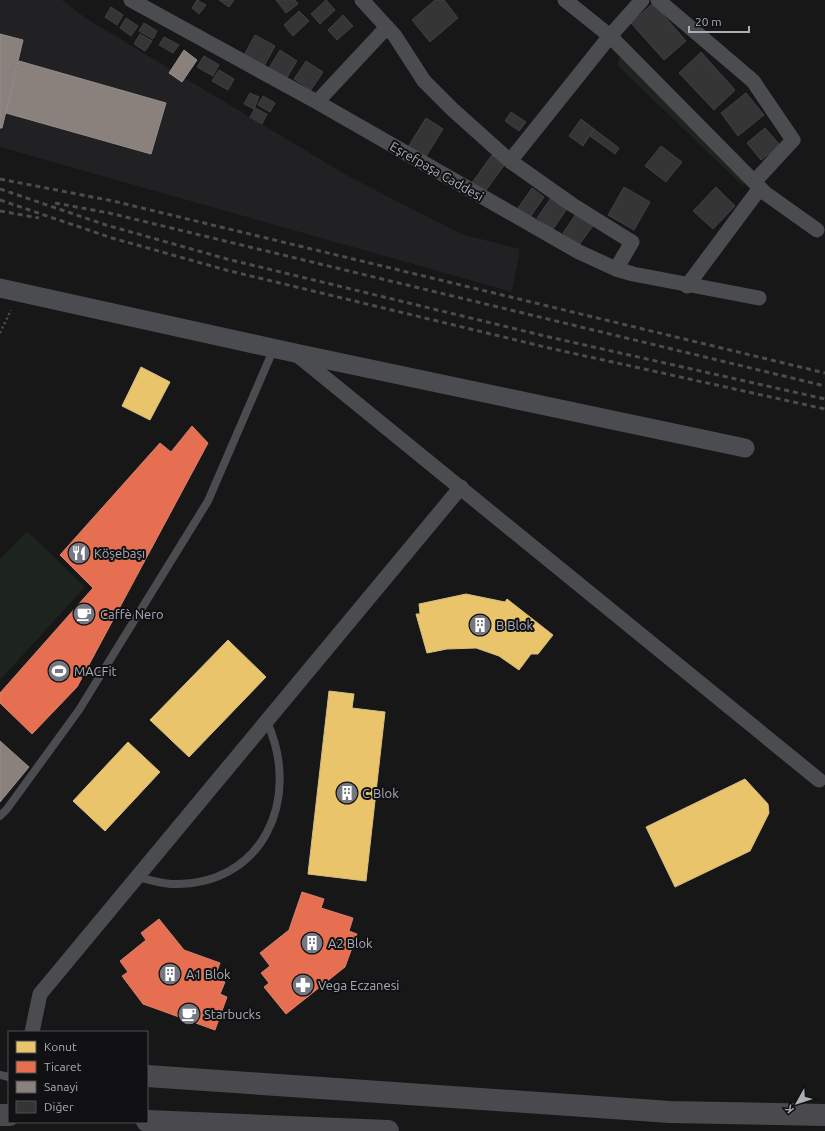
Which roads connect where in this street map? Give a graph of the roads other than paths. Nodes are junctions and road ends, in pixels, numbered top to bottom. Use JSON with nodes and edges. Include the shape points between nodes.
{"nodes":[{"id":1,"x":131,"y":0,"type":"edge"},
{"id":2,"x":362,"y":0,"type":"edge"},
{"id":3,"x":565,"y":0,"type":"edge"},
{"id":4,"x":642,"y":0,"type":"edge"},
{"id":5,"x":658,"y":0,"type":"edge"},
{"id":6,"x":387,"y":27,"type":"junction"},
{"id":7,"x":610,"y":36,"type":"junction"},
{"id":8,"x":317,"y":102,"type":"junction"},
{"id":9,"x":510,"y":161,"type":"junction"},
{"id":10,"x":757,"y":185,"type":"junction"},
{"id":11,"x":817,"y":230,"type":"dead end"},
{"id":12,"x":616,"y":269,"type":"junction"},
{"id":13,"x":688,"y":286,"type":"junction"},
{"id":14,"x":0,"y":288,"type":"edge"},
{"id":15,"x":759,"y":298,"type":"dead end"},
{"id":16,"x":274,"y":348,"type":"junction"},
{"id":17,"x":295,"y":353,"type":"junction"},
{"id":18,"x":745,"y":448,"type":"dead end"},
{"id":19,"x":461,"y":487,"type":"junction"},
{"id":20,"x":267,"y":722,"type":"junction"},
{"id":21,"x":819,"y":780,"type":"dead end"},
{"id":22,"x":0,"y":816,"type":"edge"},
{"id":23,"x":138,"y":877,"type":"junction"},
{"id":24,"x":32,"y":1031,"type":"edge"},
{"id":25,"x":148,"y":1076,"type":"edge"},
{"id":26,"x":825,"y":1115,"type":"edge"},
{"id":27,"x":148,"y":1121,"type":"edge"},
{"id":28,"x":388,"y":1131,"type":"edge"}],
"edges":[{"from":1,"to":8,"type":"street","name":"Eşrefpaşa Caddesi"},
{"from":2,"to":6,"type":"street"},
{"from":3,"to":7,"type":"street"},
{"from":4,"to":7,"type":"street"},
{"from":5,"to":10,"type":"street","via":[[753,81],[793,140]]},
{"from":6,"to":8,"type":"street"},
{"from":6,"to":9,"type":"street","via":[[424,81]]},
{"from":7,"to":9,"type":"street"},
{"from":7,"to":10,"type":"street"},
{"from":8,"to":12,"type":"street","name":"Eşrefpaşa Caddesi","via":[[579,252]]},
{"from":9,"to":12,"type":"street","via":[[571,204],[632,242]]},
{"from":10,"to":11,"type":"street"},
{"from":10,"to":13,"type":"street"},
{"from":12,"to":13,"type":"street","name":"Eşrefpaşa Caddesi"},
{"from":13,"to":15,"type":"street","name":"Eşrefpaşa Caddesi"},
{"from":14,"to":16,"type":"street"},
{"from":16,"to":17,"type":"street"},
{"from":16,"to":22,"type":"lane","via":[[208,501],[79,710]]},
{"from":17,"to":18,"type":"street"},
{"from":17,"to":19,"type":"street"},
{"from":19,"to":20,"type":"street"},
{"from":19,"to":21,"type":"street"},
{"from":20,"to":23,"type":"street"},
{"from":20,"to":23,"type":"lane","via":[[274,736],[280,761],[281,787],[276,813],[260,846],[236,867],[198,882],[170,884]]},
{"from":23,"to":24,"type":"street","via":[[40,994]]},
{"from":25,"to":26,"type":"main road","via":[[670,1112]]},
{"from":27,"to":28,"type":"main road"}]}
